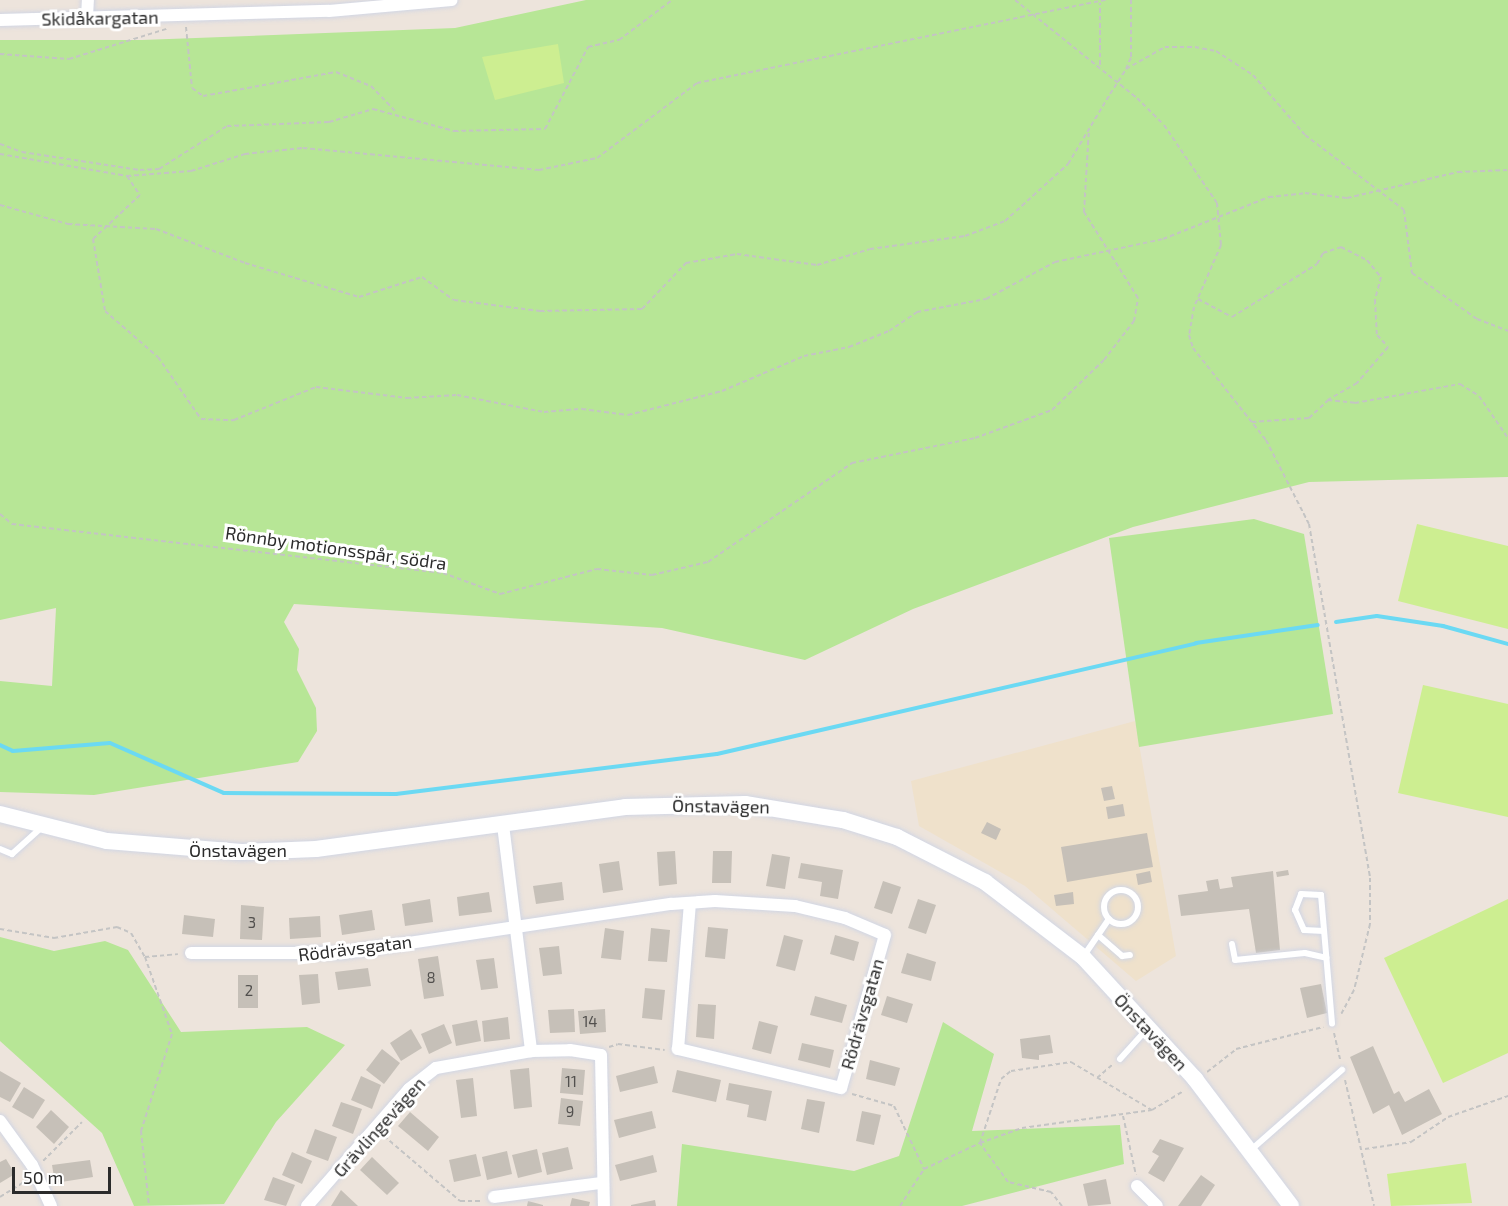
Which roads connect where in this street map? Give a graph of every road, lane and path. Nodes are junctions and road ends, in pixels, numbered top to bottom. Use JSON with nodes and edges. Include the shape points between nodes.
{"nodes":[{"id":1,"x":88,"y":0,"type":"edge"},
{"id":2,"x":452,"y":0,"type":"edge"},
{"id":3,"x":672,"y":0,"type":"edge"},
{"id":4,"x":1015,"y":0,"type":"edge"},
{"id":5,"x":1106,"y":0,"type":"edge"},
{"id":6,"x":1131,"y":0,"type":"edge"},
{"id":7,"x":1100,"y":1,"type":"edge"},
{"id":8,"x":87,"y":17,"type":"junction"},
{"id":9,"x":1038,"y":18,"type":"junction"},
{"id":10,"x":0,"y":20,"type":"edge"},
{"id":11,"x":0,"y":54,"type":"edge"},
{"id":12,"x":1100,"y":65,"type":"junction"},
{"id":13,"x":1126,"y":69,"type":"junction"},
{"id":14,"x":397,"y":113,"type":"junction"},
{"id":15,"x":1089,"y":129,"type":"junction"},
{"id":16,"x":0,"y":144,"type":"edge"},
{"id":17,"x":0,"y":154,"type":"edge"},
{"id":18,"x":1508,"y":170,"type":"edge"},
{"id":19,"x":127,"y":176,"type":"junction"},
{"id":20,"x":1383,"y":192,"type":"junction"},
{"id":21,"x":0,"y":205,"type":"edge"},
{"id":22,"x":1220,"y":216,"type":"junction"},
{"id":23,"x":104,"y":225,"type":"junction"},
{"id":24,"x":1110,"y":251,"type":"junction"},
{"id":25,"x":1198,"y":299,"type":"junction"},
{"id":26,"x":1508,"y":331,"type":"edge"},
{"id":27,"x":1328,"y":400,"type":"junction"},
{"id":28,"x":1252,"y":422,"type":"junction"},
{"id":29,"x":1508,"y":438,"type":"edge"},
{"id":30,"x":0,"y":514,"type":"edge"},
{"id":31,"x":0,"y":814,"type":"edge"},
{"id":32,"x":503,"y":825,"type":"junction"},
{"id":33,"x":42,"y":826,"type":"junction"},
{"id":34,"x":0,"y":849,"type":"edge"},
{"id":35,"x":690,"y":903,"type":"junction"},
{"id":36,"x":1109,"y":919,"type":"junction"},
{"id":37,"x":517,"y":925,"type":"junction"},
{"id":38,"x":0,"y":929,"type":"edge"},
{"id":39,"x":1324,"y":931,"type":"junction"},
{"id":40,"x":1098,"y":935,"type":"junction"},
{"id":41,"x":1232,"y":944,"type":"dead end"},
{"id":42,"x":191,"y":953,"type":"joint"},
{"id":43,"x":1130,"y":956,"type":"dead end"},
{"id":44,"x":145,"y":957,"type":"junction"},
{"id":45,"x":1083,"y":957,"type":"junction"},
{"id":46,"x":1326,"y":958,"type":"junction"},
{"id":47,"x":1332,"y":1024,"type":"junction"},
{"id":48,"x":1147,"y":1028,"type":"junction"},
{"id":49,"x":678,"y":1049,"type":"junction"},
{"id":50,"x":531,"y":1051,"type":"junction"},
{"id":51,"x":601,"y":1055,"type":"junction"},
{"id":52,"x":1120,"y":1059,"type":"joint"},
{"id":53,"x":1342,"y":1070,"type":"junction"},
{"id":54,"x":1205,"y":1074,"type":"dead end"},
{"id":55,"x":1097,"y":1078,"type":"junction"},
{"id":56,"x":1189,"y":1087,"type":"dead end"},
{"id":57,"x":841,"y":1088,"type":"junction"},
{"id":58,"x":1508,"y":1096,"type":"edge"},
{"id":59,"x":1152,"y":1110,"type":"junction"},
{"id":60,"x":1123,"y":1116,"type":"junction"},
{"id":61,"x":0,"y":1121,"type":"edge"},
{"id":62,"x":82,"y":1122,"type":"dead end"},
{"id":63,"x":376,"y":1130,"type":"junction"},
{"id":64,"x":980,"y":1143,"type":"junction"},
{"id":65,"x":1252,"y":1149,"type":"junction"},
{"id":66,"x":1365,"y":1149,"type":"junction"},
{"id":67,"x":924,"y":1169,"type":"junction"},
{"id":68,"x":35,"y":1172,"type":"junction"},
{"id":69,"x":601,"y":1184,"type":"junction"},
{"id":70,"x":1137,"y":1186,"type":"joint"},
{"id":71,"x":0,"y":1197,"type":"edge"},
{"id":72,"x":494,"y":1197,"type":"joint"},
{"id":73,"x":51,"y":1206,"type":"edge"},
{"id":74,"x":149,"y":1206,"type":"edge"},
{"id":75,"x":307,"y":1206,"type":"edge"},
{"id":76,"x":604,"y":1206,"type":"edge"},
{"id":77,"x":900,"y":1206,"type":"edge"},
{"id":78,"x":1062,"y":1206,"type":"edge"},
{"id":79,"x":1157,"y":1206,"type":"edge"},
{"id":80,"x":1291,"y":1206,"type":"edge"},
{"id":81,"x":1374,"y":1206,"type":"edge"}],
"edges":[{"from":1,"to":8,"type":"street"},
{"from":2,"to":8,"type":"street","name":"Skidåkargatan","via":[[339,11]]},
{"from":3,"to":14,"type":"path","via":[[619,40],[588,47],[545,129],[453,131]]},
{"from":4,"to":9,"type":"path"},
{"from":5,"to":7,"type":"path"},
{"from":6,"to":13,"type":"path","via":[[1131,57]]},
{"from":7,"to":9,"type":"path"},
{"from":7,"to":12,"type":"path"},
{"from":8,"to":10,"type":"street","name":"Skidåkargatan"},
{"from":9,"to":12,"type":"path"},
{"from":9,"to":19,"type":"path","via":[[696,83],[597,158],[539,170],[303,148],[245,154],[191,171]]},
{"from":11,"to":14,"type":"path","via":[[69,59],[185,26],[192,88],[203,96],[336,72],[371,86]]},
{"from":12,"to":22,"type":"path","via":[[1164,125],[1197,170]]},
{"from":13,"to":15,"type":"path","name":"Rönnby motionsspår, södra","bridge":true},
{"from":13,"to":20,"type":"path","via":[[1165,47],[1216,51],[1253,75],[1305,135]]},
{"from":14,"to":16,"type":"path","via":[[373,109],[328,122],[227,126],[159,169],[108,168]]},
{"from":15,"to":23,"type":"path","name":"Rönnby motionsspår, södra","via":[[1068,164],[1005,221],[965,236],[870,249],[817,265],[737,254],[686,263],[642,309],[540,311],[454,300],[422,277],[359,297],[245,264],[156,229]]},
{"from":15,"to":24,"type":"path","name":"Rönnby motionsspår, södra","via":[[1084,212]]},
{"from":17,"to":19,"type":"path"},
{"from":18,"to":20,"type":"path","via":[[1458,172]]},
{"from":19,"to":23,"type":"path","via":[[140,195]]},
{"from":20,"to":22,"type":"path","via":[[1347,198],[1305,193],[1269,197]]},
{"from":20,"to":26,"type":"path","via":[[1404,210],[1413,273],[1478,319]]},
{"from":21,"to":23,"type":"path","name":"Rönnby motionsspår, södra","via":[[68,224]]},
{"from":22,"to":24,"type":"path","via":[[1163,239]]},
{"from":22,"to":25,"type":"path","via":[[1221,245]]},
{"from":23,"to":24,"type":"path","via":[[93,238],[105,311],[158,357],[201,419],[234,420],[316,387],[407,398],[457,395],[544,412],[582,409],[628,415],[722,391],[794,360],[889,331],[917,312],[986,299],[1054,262]]},
{"from":24,"to":30,"type":"path","name":"Rönnby motionsspår, södra","via":[[1138,298],[1134,321],[1104,360],[1052,410],[975,438],[852,463],[708,562],[652,575],[597,569],[500,594],[443,573],[12,524]]},
{"from":25,"to":27,"type":"path","via":[[1232,317],[1317,264],[1323,253],[1341,247],[1367,260],[1381,276],[1375,300],[1377,335],[1388,347],[1357,383]]},
{"from":25,"to":28,"type":"path","via":[[1190,322],[1193,348]]},
{"from":27,"to":28,"type":"path","via":[[1309,418]]},
{"from":27,"to":29,"type":"path","via":[[1355,403],[1460,384],[1479,396]]},
{"from":28,"to":47,"type":"path","via":[[1309,524],[1372,894],[1358,978]]},
{"from":31,"to":33,"type":"street","name":"Önstavägen"},
{"from":32,"to":33,"type":"street","name":"Önstavägen","via":[[242,852],[161,849]]},
{"from":32,"to":37,"type":"street"},
{"from":32,"to":45,"type":"street","name":"Önstavägen","via":[[625,807],[699,803],[804,811],[897,837],[945,859],[986,882]]},
{"from":33,"to":34,"type":"lane","via":[[12,854]]},
{"from":35,"to":37,"type":"street","name":"Rödrävsgatan"},
{"from":35,"to":49,"type":"street"},
{"from":35,"to":57,"type":"street","name":"Rödrävsgatan","via":[[795,906],[845,918],[885,935]]},
{"from":36,"to":36,"type":"lane","via":[[1107,898],[1118,890],[1131,893],[1138,904],[1135,916],[1124,924]]},
{"from":36,"to":40,"type":"lane"},
{"from":37,"to":42,"type":"street","name":"Rödrävsgatan","via":[[342,953]]},
{"from":37,"to":50,"type":"street"},
{"from":38,"to":44,"type":"path","via":[[54,938],[117,927],[130,933]]},
{"from":39,"to":39,"type":"lane","via":[[1321,895],[1301,894],[1295,910],[1305,930]]},
{"from":39,"to":46,"type":"lane"},
{"from":40,"to":43,"type":"lane","via":[[1122,956]]},
{"from":40,"to":45,"type":"lane"},
{"from":41,"to":46,"type":"lane","via":[[1235,960],[1305,953]]},
{"from":42,"to":44,"type":"path"},
{"from":44,"to":74,"type":"path","via":[[172,1034],[141,1131]]},
{"from":45,"to":48,"type":"street","name":"Önstavägen"},
{"from":46,"to":47,"type":"lane"},
{"from":47,"to":53,"type":"path"},
{"from":47,"to":54,"type":"path","via":[[1236,1049]]},
{"from":48,"to":52,"type":"lane"},
{"from":48,"to":65,"type":"street","name":"Önstavägen"},
{"from":49,"to":51,"type":"path","via":[[618,1044]]},
{"from":49,"to":57,"type":"street","name":"Rödrävsgatan"},
{"from":50,"to":51,"type":"street","name":"Grävlingevägen"},
{"from":50,"to":63,"type":"street","name":"Grävlingevägen","via":[[436,1068],[409,1089]]},
{"from":51,"to":69,"type":"street"},
{"from":52,"to":55,"type":"path"},
{"from":53,"to":65,"type":"lane"},
{"from":53,"to":66,"type":"path"},
{"from":55,"to":59,"type":"path"},
{"from":55,"to":64,"type":"path","via":[[1062,1061],[1011,1071],[1001,1079]]},
{"from":56,"to":59,"type":"path"},
{"from":57,"to":67,"type":"path","via":[[894,1106]]},
{"from":58,"to":66,"type":"path","via":[[1448,1118],[1411,1142]]},
{"from":59,"to":60,"type":"path"},
{"from":60,"to":64,"type":"path","via":[[1022,1128]]},
{"from":60,"to":70,"type":"path"},
{"from":61,"to":68,"type":"street"},
{"from":62,"to":68,"type":"path"},
{"from":63,"to":72,"type":"path","via":[[460,1202]]},
{"from":63,"to":75,"type":"street","name":"Grävlingevägen"},
{"from":64,"to":67,"type":"path"},
{"from":64,"to":78,"type":"path","via":[[1008,1182],[1051,1192]]},
{"from":65,"to":80,"type":"street","name":"Önstavägen"},
{"from":66,"to":81,"type":"path"},
{"from":67,"to":77,"type":"path"},
{"from":68,"to":71,"type":"path"},
{"from":68,"to":73,"type":"street"},
{"from":69,"to":72,"type":"street"},
{"from":69,"to":76,"type":"street"},
{"from":70,"to":79,"type":"street"}]}
